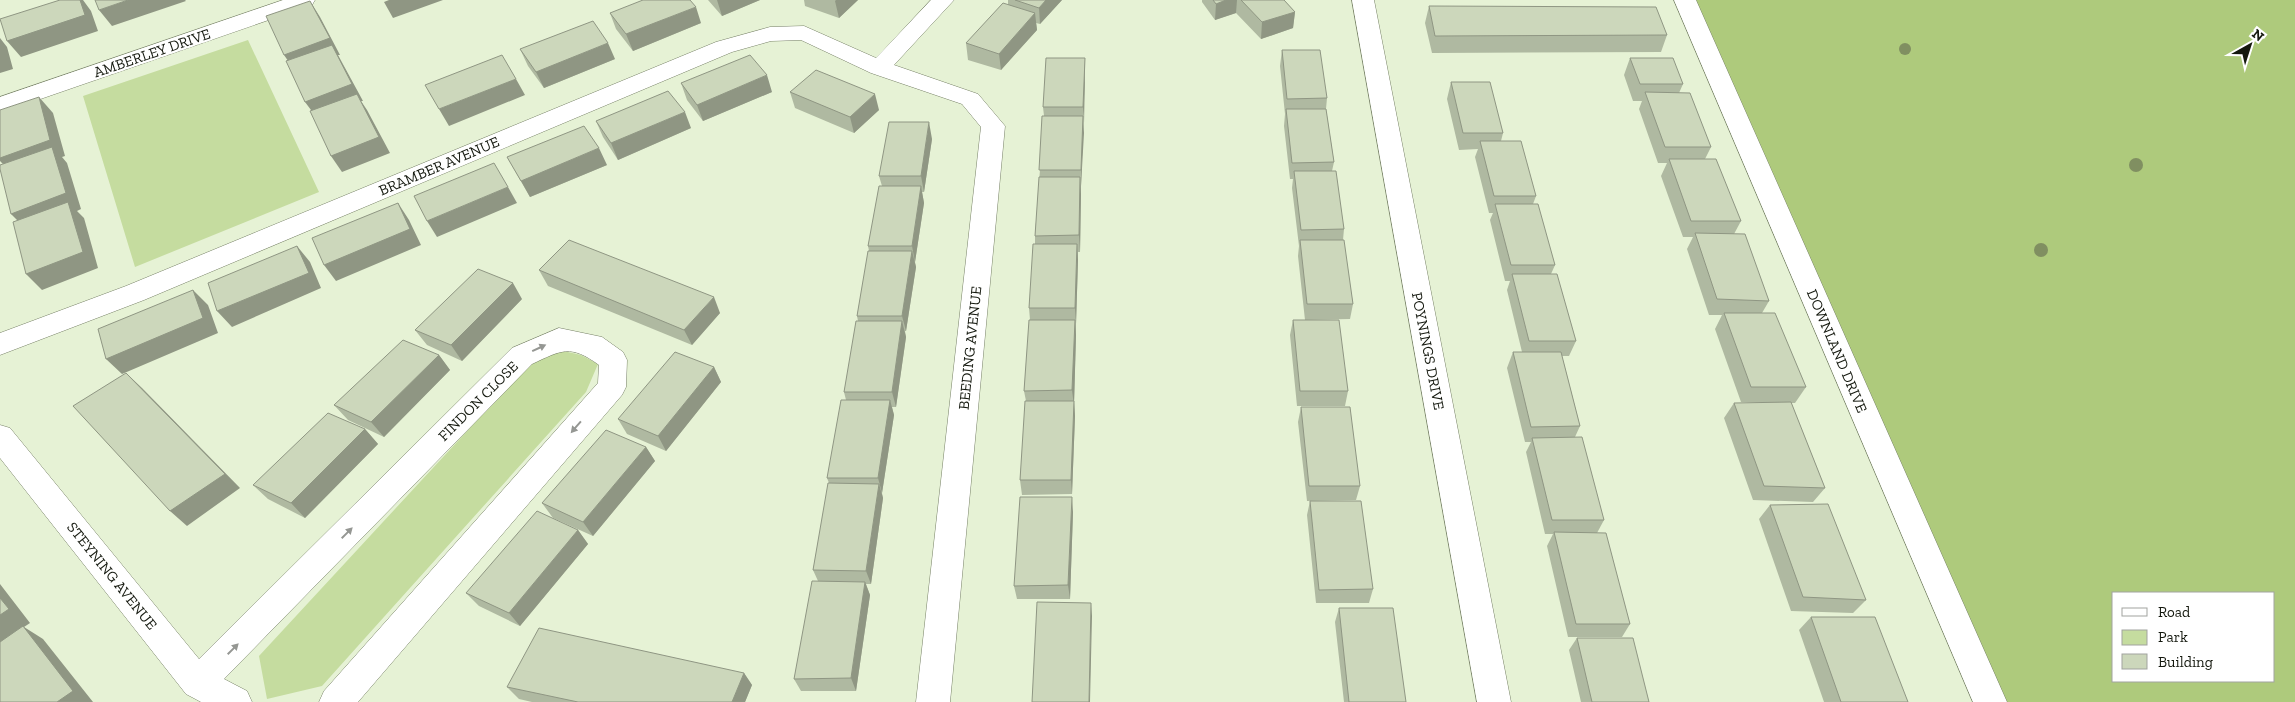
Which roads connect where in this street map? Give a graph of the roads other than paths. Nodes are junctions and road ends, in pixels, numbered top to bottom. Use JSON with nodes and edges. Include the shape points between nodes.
{"nodes":[{"id":1,"x":304,"y":0,"type":"edge"},
{"id":2,"x":942,"y":0,"type":"edge"},
{"id":3,"x":1363,"y":0,"type":"edge"},
{"id":4,"x":1685,"y":0,"type":"edge"},
{"id":5,"x":879,"y":68,"type":"junction"},
{"id":6,"x":0,"y":105,"type":"edge"},
{"id":7,"x":0,"y":344,"type":"edge"},
{"id":8,"x":0,"y":437,"type":"edge"},
{"id":9,"x":198,"y":684,"type":"junction"},
{"id":10,"x":235,"y":702,"type":"edge"},
{"id":11,"x":336,"y":702,"type":"edge"},
{"id":12,"x":933,"y":702,"type":"edge"},
{"id":13,"x":1494,"y":702,"type":"edge"},
{"id":14,"x":1990,"y":702,"type":"edge"}],
"edges":[{"from":1,"to":6,"type":"street","name":"AMBERLEY DRIVE"},
{"from":2,"to":5,"type":"street"},
{"from":3,"to":13,"type":"street","name":"POYNINGS DRIVE"},
{"from":4,"to":14,"type":"street","name":"DOWNLAND DRIVE"},
{"from":5,"to":7,"type":"street","name":"BRAMBER AVENUE","via":[[804,33],[770,34],[724,47],[135,293]]},
{"from":5,"to":12,"type":"street","name":"BEEDING AVENUE","via":[[970,99],[993,126]]},
{"from":8,"to":9,"type":"street","name":"STEYNING AVENUE"},
{"from":9,"to":10,"type":"street","name":"STEYNING AVENUE"},
{"from":9,"to":11,"type":"street","name":"FINDON CLOSE","one_way":true,"via":[[522,356],[559,339],[592,345],[613,360],[612,387]]}]}
